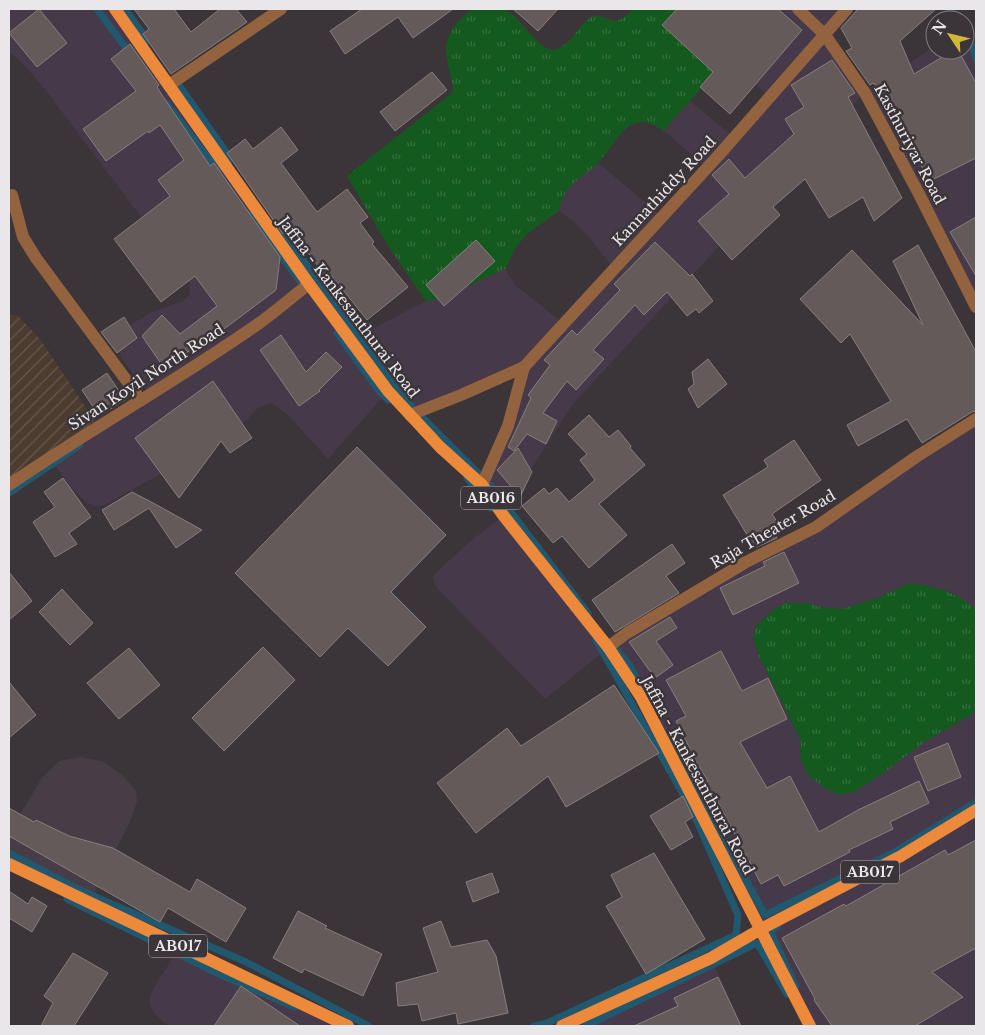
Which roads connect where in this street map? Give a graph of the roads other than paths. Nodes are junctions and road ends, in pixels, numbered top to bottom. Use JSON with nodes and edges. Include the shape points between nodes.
{"nodes":[{"id":1,"x":115,"y":9,"type":"edge"},
{"id":2,"x":282,"y":9,"type":"edge"},
{"id":3,"x":798,"y":9,"type":"edge"},
{"id":4,"x":847,"y":9,"type":"edge"},
{"id":5,"x":825,"y":35,"type":"junction"},
{"id":6,"x":169,"y":85,"type":"junction"},
{"id":7,"x":12,"y":195,"type":"dead end"},
{"id":8,"x":309,"y":284,"type":"junction"},
{"id":9,"x":976,"y":307,"type":"edge"},
{"id":10,"x":524,"y":366,"type":"junction"},
{"id":11,"x":141,"y":400,"type":"junction"},
{"id":12,"x":410,"y":415,"type":"junction"},
{"id":13,"x":976,"y":419,"type":"edge"},
{"id":14,"x":9,"y":485,"type":"edge"},
{"id":15,"x":482,"y":485,"type":"junction"},
{"id":16,"x":608,"y":647,"type":"junction"},
{"id":17,"x":976,"y":810,"type":"edge"},
{"id":18,"x":9,"y":864,"type":"edge"},
{"id":19,"x":761,"y":929,"type":"junction"},
{"id":20,"x":348,"y":1026,"type":"edge"},
{"id":21,"x":562,"y":1026,"type":"edge"},
{"id":22,"x":810,"y":1026,"type":"edge"}],
"edges":[{"from":1,"to":6,"type":"main road","name":"Jaffna - Kankesanthurai Road","number":"AB016"},
{"from":2,"to":6,"type":"street"},
{"from":3,"to":5,"type":"street","name":"Kasthuriyar Road"},
{"from":4,"to":5,"type":"street","name":"Kannathiddy Road"},
{"from":5,"to":9,"type":"street","name":"Kasthuriyar Road","via":[[865,93]]},
{"from":5,"to":10,"type":"street","name":"Kannathiddy Road"},
{"from":6,"to":8,"type":"main road","name":"Jaffna - Kankesanthurai Road","number":"AB016"},
{"from":7,"to":11,"type":"street","via":[[23,236],[36,258]]},
{"from":8,"to":11,"type":"street","name":"Sivan Koyil North Road","via":[[259,323]]},
{"from":8,"to":12,"type":"main road","name":"Jaffna - Kankesanthurai Road","number":"AB016","via":[[388,391]]},
{"from":10,"to":12,"type":"street"},
{"from":10,"to":15,"type":"street","via":[[508,426]]},
{"from":11,"to":14,"type":"street","name":"Sivan Koyil North Road"},
{"from":12,"to":15,"type":"main road","name":"Jaffna - Kankesanthurai Road","number":"AB016"},
{"from":13,"to":16,"type":"street","name":"Raja Theater Road","via":[[816,527],[746,562]]},
{"from":15,"to":16,"type":"main road","name":"Jaffna - Kankesanthurai Road","number":"AB016"},
{"from":16,"to":19,"type":"main road","name":"Jaffna - Kankesanthurai Road","number":"AB016","via":[[641,697]]},
{"from":17,"to":19,"type":"main road","number":"AB017","via":[[901,856]]},
{"from":18,"to":20,"type":"main road","number":"AB017"},
{"from":19,"to":21,"type":"main road","number":"AB017","via":[[704,962]]},
{"from":19,"to":22,"type":"main road","name":"Jaffna - Kankesanthurai Road","number":"AB016"}]}
